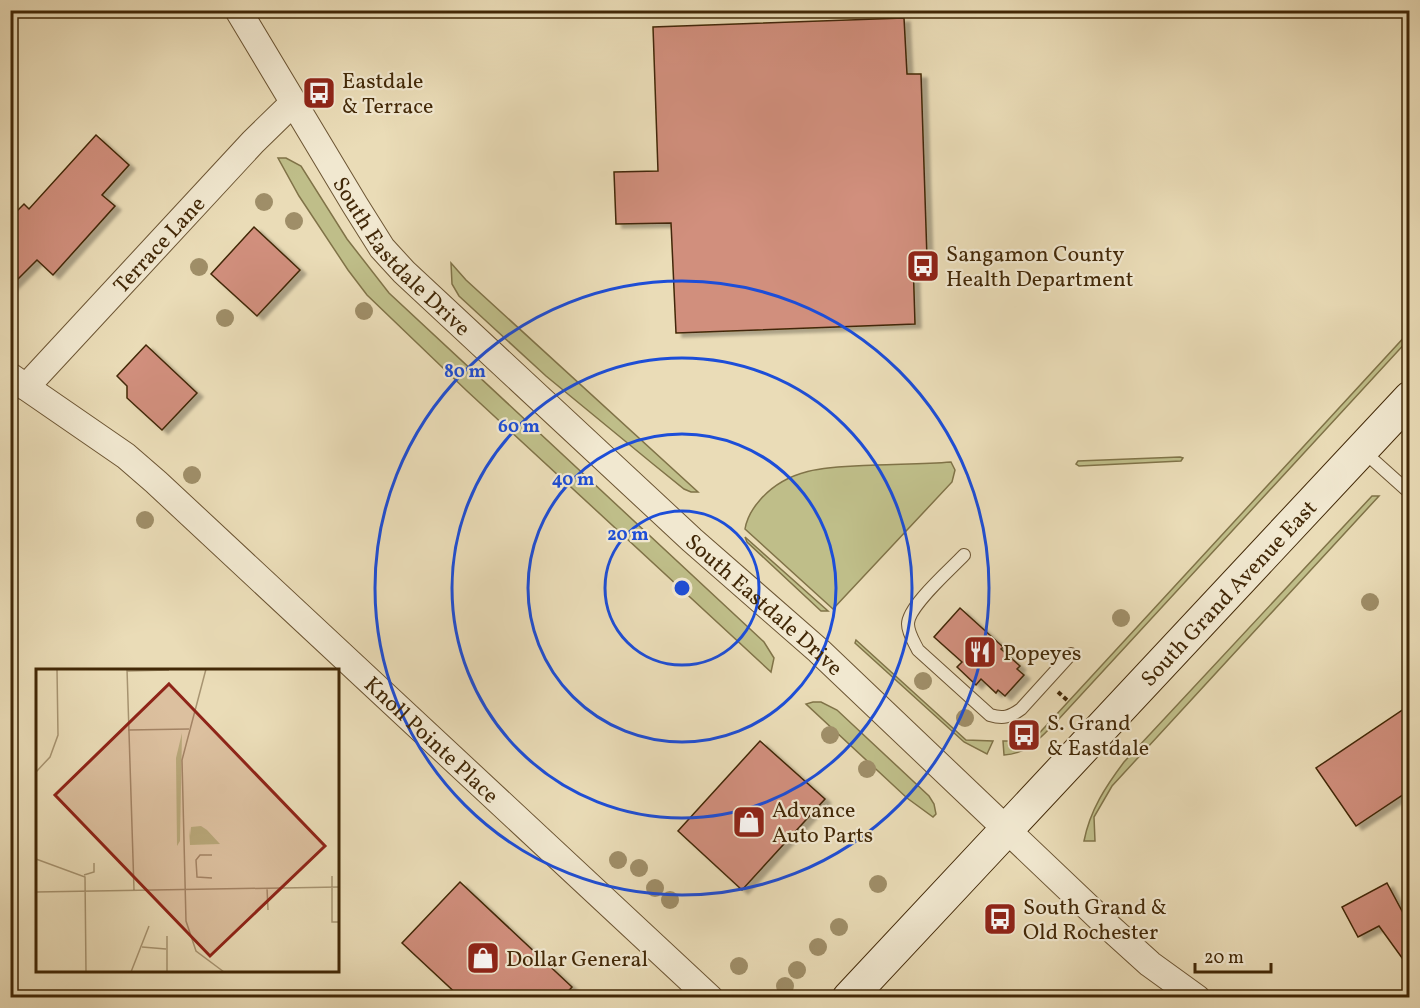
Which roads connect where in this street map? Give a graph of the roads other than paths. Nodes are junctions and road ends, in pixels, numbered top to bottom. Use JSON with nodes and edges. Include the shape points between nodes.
{"nodes":[{"id":1,"x":238,"y":10,"type":"edge"},
{"id":2,"x":292,"y":103,"type":"junction"},
{"id":3,"x":18,"y":381,"type":"edge"},
{"id":4,"x":1410,"y":398,"type":"edge"},
{"id":5,"x":1361,"y":449,"type":"junction"},
{"id":6,"x":1410,"y":493,"type":"edge"},
{"id":7,"x":964,"y":555,"type":"dead end"},
{"id":8,"x":1071,"y":654,"type":"dead end"},
{"id":9,"x":1008,"y":829,"type":"junction"},
{"id":10,"x":710,"y":998,"type":"edge"},
{"id":11,"x":849,"y":998,"type":"edge"},
{"id":12,"x":1197,"y":998,"type":"edge"}],
"edges":[{"from":1,"to":2,"type":"street","name":"South Eastdale Drive"},
{"from":2,"to":3,"type":"street","name":"Terrace Lane"},
{"from":2,"to":9,"type":"street","name":"South Eastdale Drive","via":[[382,248],[404,272]]},
{"from":3,"to":10,"type":"street","name":"Knoll Pointe Place","via":[[126,456],[156,482]]},
{"from":4,"to":5,"type":"main road","name":"South Grand Avenue East"},
{"from":5,"to":6,"type":"lane"},
{"from":5,"to":9,"type":"main road","name":"South Grand Avenue East"},
{"from":7,"to":8,"type":"lane","via":[[915,607],[908,622],[918,650],[990,716],[1000,718],[1020,709]]},
{"from":9,"to":11,"type":"main road","name":"South Grand Avenue East"},
{"from":9,"to":12,"type":"street","name":"South Eastdale Drive","via":[[1150,964]]}]}
